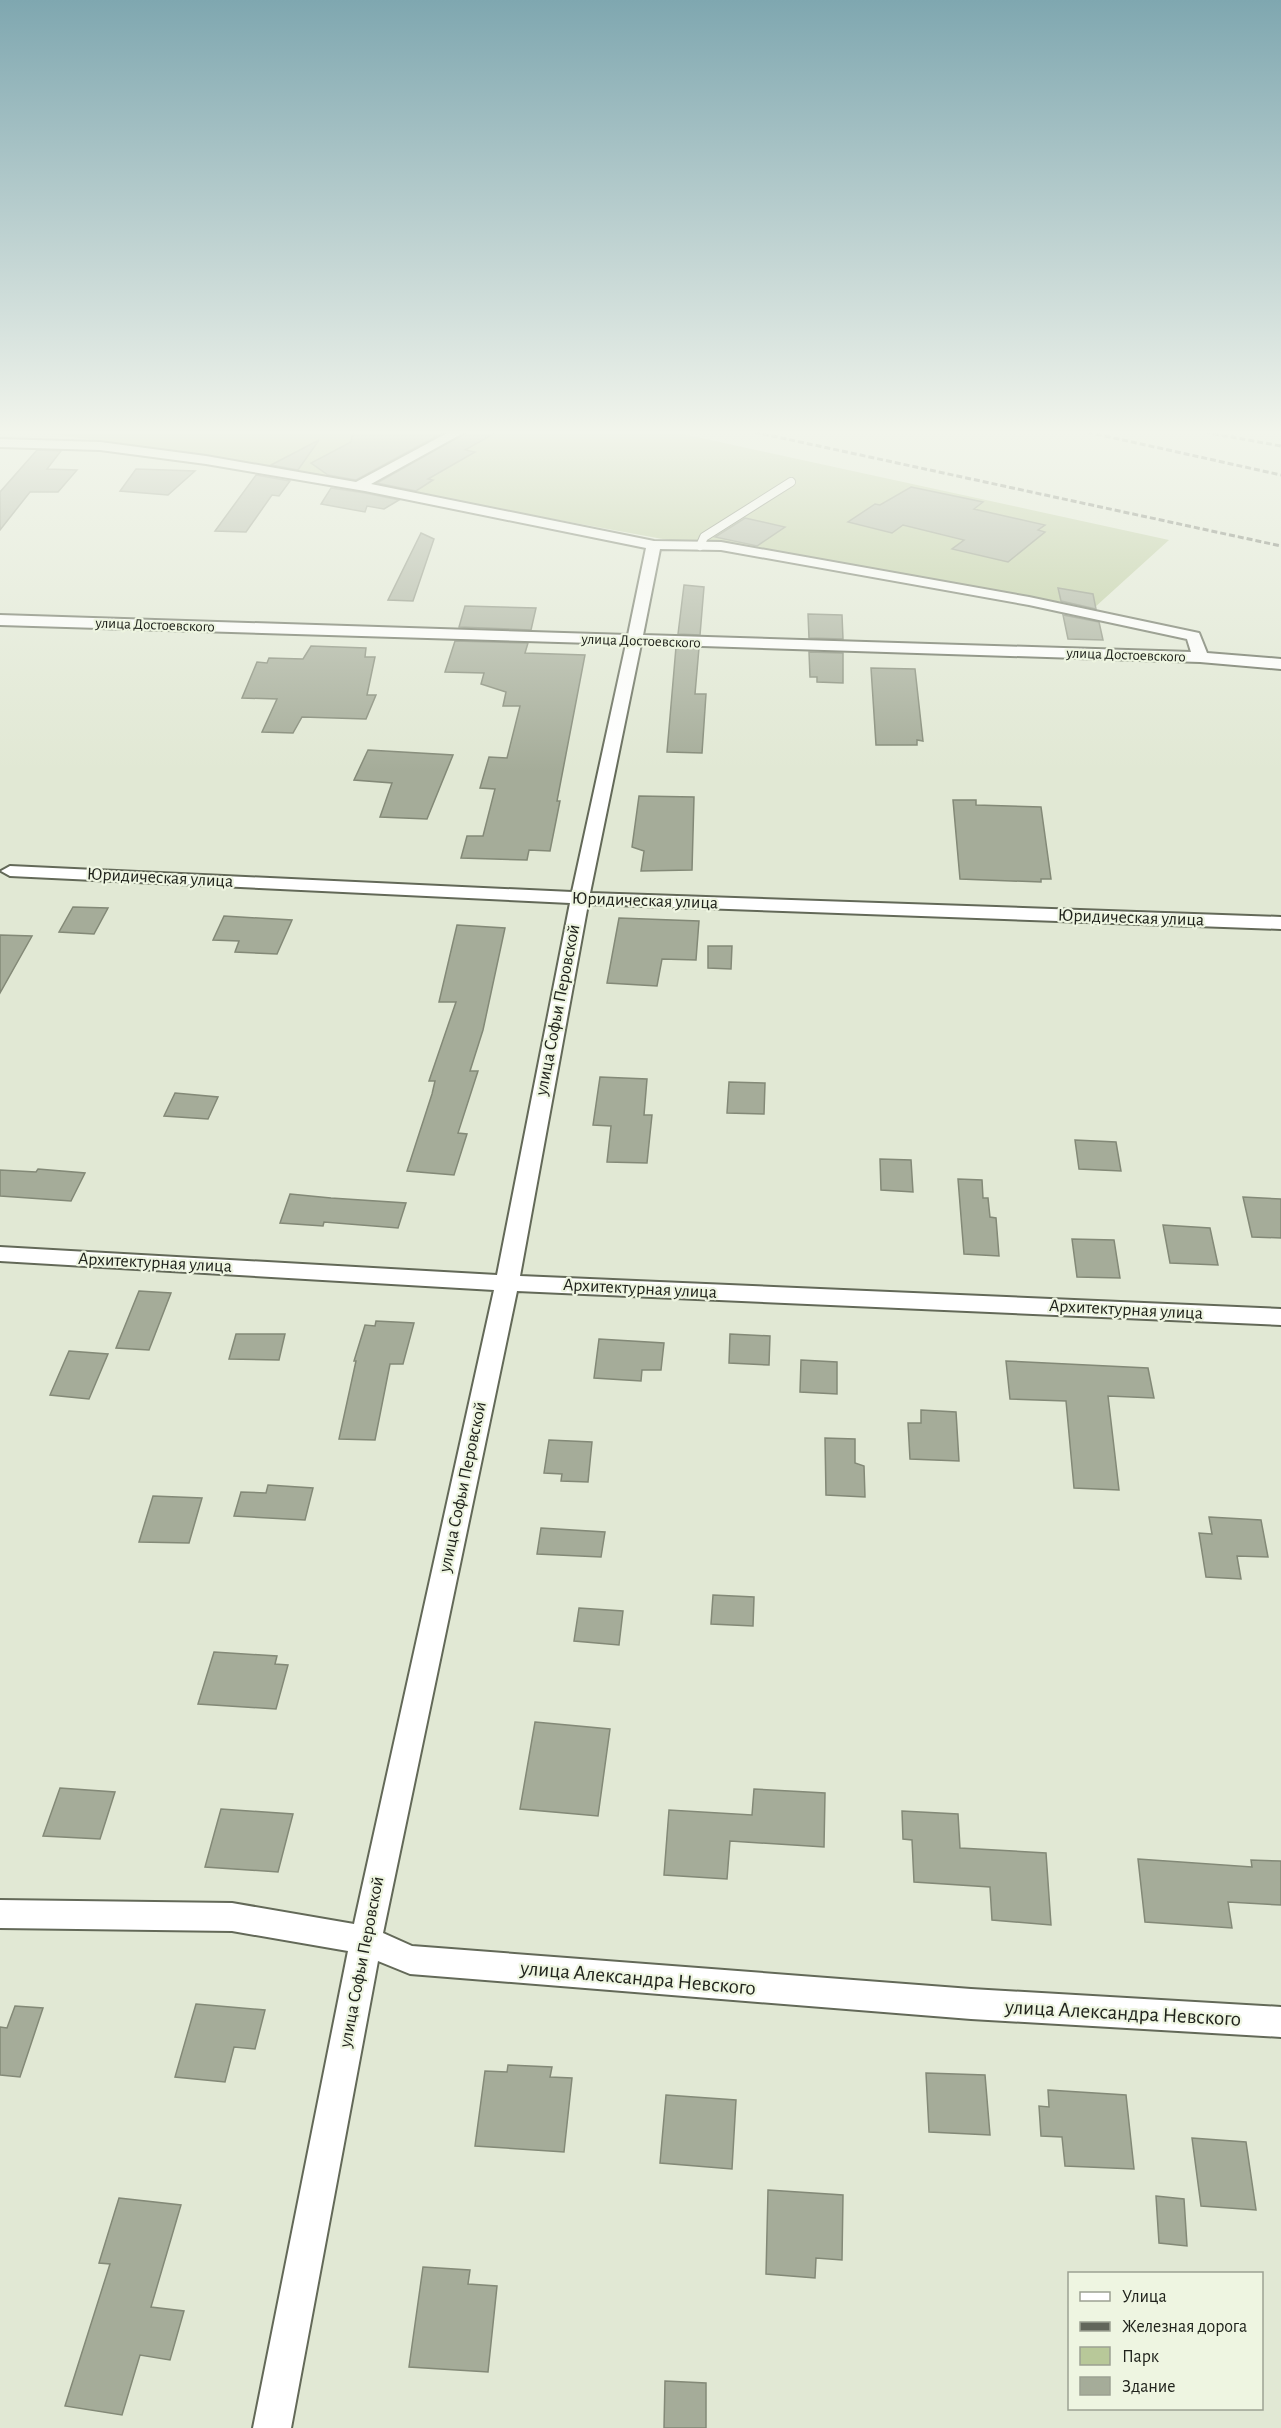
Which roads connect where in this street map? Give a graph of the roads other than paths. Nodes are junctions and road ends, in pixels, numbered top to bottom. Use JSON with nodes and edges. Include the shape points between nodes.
{"nodes":[{"id":1,"x":654,"y":545,"type":"edge"},
{"id":2,"x":668,"y":545,"type":"edge"},
{"id":3,"x":700,"y":546,"type":"joint"},
{"id":4,"x":0,"y":620,"type":"edge"},
{"id":5,"x":634,"y":641,"type":"junction"},
{"id":6,"x":1200,"y":657,"type":"junction"},
{"id":7,"x":1281,"y":664,"type":"edge"},
{"id":8,"x":10,"y":871,"type":"dead end"},
{"id":9,"x":579,"y":898,"type":"junction"},
{"id":10,"x":1281,"y":923,"type":"edge"},
{"id":11,"x":0,"y":1254,"type":"edge"},
{"id":12,"x":507,"y":1283,"type":"junction"},
{"id":13,"x":1281,"y":1317,"type":"edge"},
{"id":14,"x":0,"y":1914,"type":"edge"},
{"id":15,"x":366,"y":1940,"type":"junction"},
{"id":16,"x":1281,"y":2022,"type":"edge"},
{"id":17,"x":272,"y":2428,"type":"edge"}],
"edges":[{"from":1,"to":5,"type":"street","name":"улица Софьи Перовской"},
{"from":2,"to":3,"type":"street"},
{"from":3,"to":6,"type":"street","via":[[721,546],[1029,601],[1194,636]]},
{"from":4,"to":5,"type":"street","name":"улица Достоевского"},
{"from":5,"to":6,"type":"street","name":"улица Достоевского"},
{"from":5,"to":9,"type":"street","name":"улица Софьи Перовской"},
{"from":6,"to":7,"type":"street","name":"улица Достоевского"},
{"from":8,"to":9,"type":"street","name":"Юридическая улица"},
{"from":9,"to":10,"type":"street","name":"Юридическая улица"},
{"from":9,"to":12,"type":"street","name":"улица Софьи Перовской"},
{"from":11,"to":12,"type":"street","name":"Архитектурная улица"},
{"from":12,"to":13,"type":"street","name":"Архитектурная улица"},
{"from":12,"to":15,"type":"street","name":"улица Софьи Перовской"},
{"from":14,"to":15,"type":"street","name":"улица Александра Невского","via":[[232,1917]]},
{"from":15,"to":16,"type":"street","name":"улица Александра Невского","via":[[410,1960],[971,2004]]},
{"from":15,"to":17,"type":"street","name":"улица Софьи Перовской"}]}
